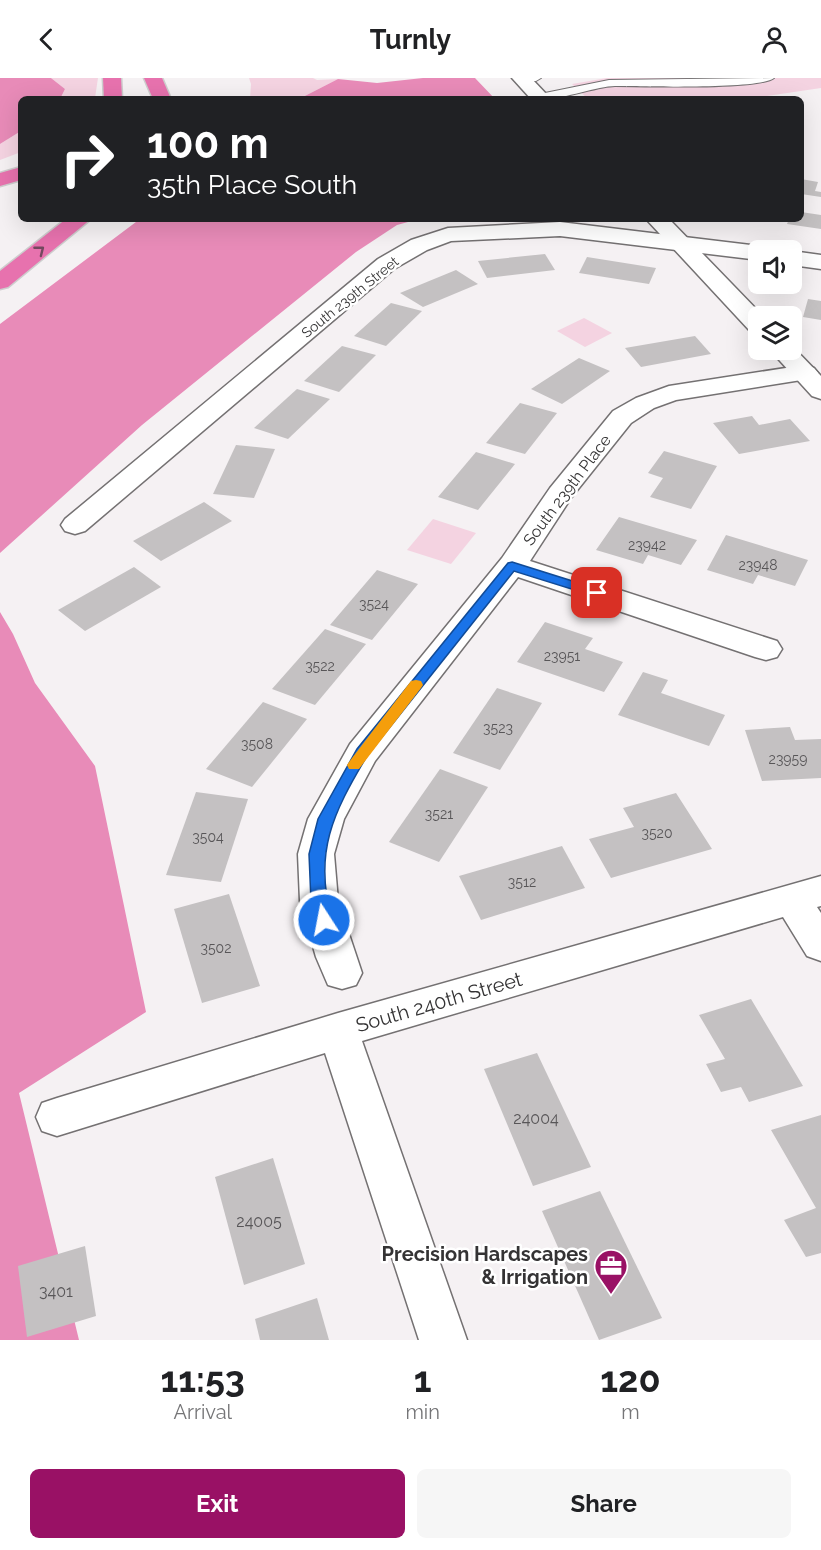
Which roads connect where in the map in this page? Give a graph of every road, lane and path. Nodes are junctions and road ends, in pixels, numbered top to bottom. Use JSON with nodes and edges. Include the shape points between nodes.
{"nodes":[{"id":1,"x":112,"y":78,"type":"edge"},
{"id":2,"x":153,"y":78,"type":"edge"},
{"id":3,"x":769,"y":78,"type":"edge"},
{"id":4,"x":527,"y":79,"type":"edge"},
{"id":5,"x":614,"y":80,"type":"edge"},
{"id":6,"x":113,"y":96,"type":"edge"},
{"id":7,"x":161,"y":96,"type":"edge"},
{"id":8,"x":540,"y":96,"type":"edge"},
{"id":9,"x":549,"y":96,"type":"edge"},
{"id":10,"x":18,"y":173,"type":"edge"},
{"id":11,"x":0,"y":180,"type":"edge"},
{"id":12,"x":76,"y":222,"type":"edge"},
{"id":13,"x":660,"y":222,"type":"edge"},
{"id":14,"x":679,"y":242,"type":"junction"},
{"id":15,"x":748,"y":251,"type":"edge"},
{"id":16,"x":802,"y":259,"type":"edge"},
{"id":17,"x":821,"y":262,"type":"edge"},
{"id":18,"x":0,"y":282,"type":"edge"},
{"id":19,"x":748,"y":314,"type":"edge"},
{"id":20,"x":792,"y":360,"type":"edge"},
{"id":21,"x":813,"y":382,"type":"edge"},
{"id":22,"x":75,"y":525,"type":"dead end"},
{"id":23,"x":512,"y":566,"type":"junction"},
{"id":24,"x":766,"y":649,"type":"dead end"},
{"id":25,"x":806,"y":895,"type":"edge"},
{"id":26,"x":821,"y":945,"type":"edge"},
{"id":27,"x":342,"y":973,"type":"dead end"},
{"id":28,"x":338,"y":1031,"type":"junction"},
{"id":29,"x":57,"y":1117,"type":"dead end"},
{"id":30,"x":443,"y":1340,"type":"edge"}],
"edges":[{"from":1,"to":6,"type":"highway"},
{"from":2,"to":7,"type":"highway"},
{"from":3,"to":5,"type":"lane"},
{"from":4,"to":8,"type":"street"},
{"from":5,"to":9,"type":"lane"},
{"from":10,"to":11,"type":"highway"},
{"from":18,"to":12,"type":"highway","one_way":true},
{"from":13,"to":14,"type":"street"},
{"from":14,"to":15,"type":"street","name":"South 239th Street"},
{"from":14,"to":19,"type":"street"},
{"from":14,"to":22,"type":"street","name":"South 239th Street","via":[[560,229],[448,235],[419,245],[386,264]]},
{"from":16,"to":17,"type":"street"},
{"from":20,"to":21,"type":"street"},
{"from":21,"to":23,"type":"street","name":"South 239th Place","via":[[699,388],[669,394],[634,408],[586,460]]},
{"from":23,"to":24,"type":"street"},
{"from":23,"to":27,"type":"street","name":"South 239th Place","via":[[362,753],[326,819],[316,854],[319,901]]},
{"from":25,"to":26,"type":"street"},
{"from":25,"to":28,"type":"street","name":"South 240th Street"},
{"from":28,"to":29,"type":"street","name":"South 240th Street"},
{"from":28,"to":30,"type":"street"}]}
